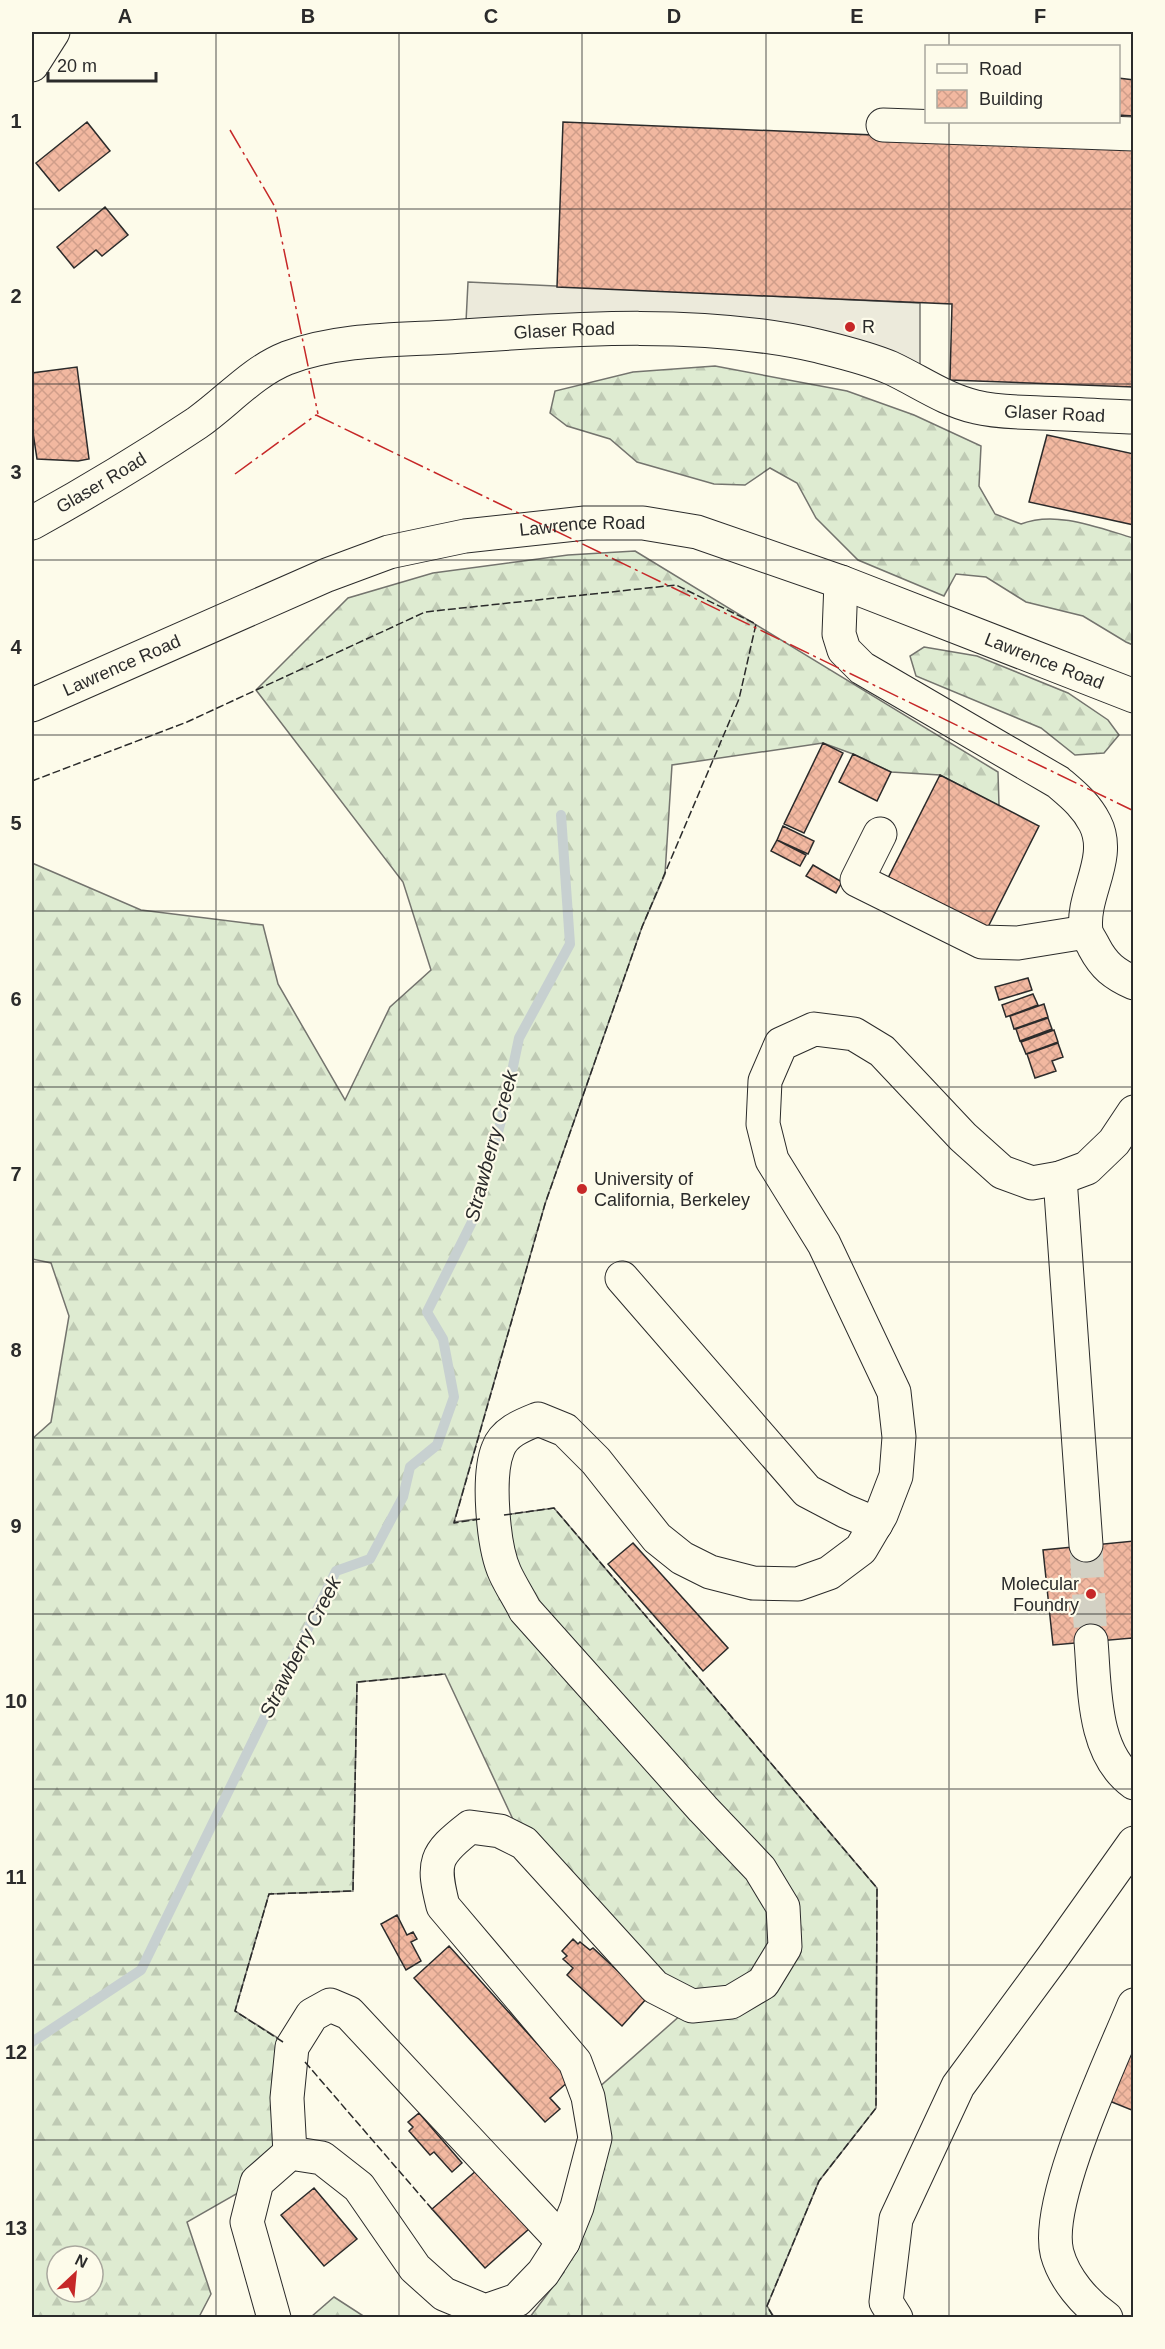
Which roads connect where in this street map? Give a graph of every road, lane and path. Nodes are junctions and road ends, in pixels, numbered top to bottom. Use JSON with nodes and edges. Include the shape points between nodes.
{"nodes":[{"id":1,"x":53,"y":32,"type":"edge"},
{"id":2,"x":32,"y":65,"type":"edge"},
{"id":3,"x":883,"y":125,"type":"dead end"},
{"id":4,"x":1134,"y":134,"type":"edge"},
{"id":5,"x":1134,"y":417,"type":"edge"},
{"id":6,"x":32,"y":523,"type":"edge"},
{"id":7,"x":842,"y":582,"type":"junction"},
{"id":8,"x":1134,"y":696,"type":"edge"},
{"id":9,"x":32,"y":705,"type":"edge"},
{"id":10,"x":880,"y":834,"type":"dead end"},
{"id":11,"x":1086,"y":932,"type":"junction"},
{"id":12,"x":1134,"y":983,"type":"edge"},
{"id":13,"x":1134,"y":1112,"type":"edge"},
{"id":14,"x":1060,"y":1178,"type":"junction"},
{"id":15,"x":622,"y":1278,"type":"dead end"},
{"id":16,"x":876,"y":1524,"type":"junction"},
{"id":17,"x":1086,"y":1545,"type":"tunnel mouth"},
{"id":18,"x":1091,"y":1641,"type":"tunnel mouth"},
{"id":19,"x":1134,"y":1783,"type":"edge"},
{"id":20,"x":1134,"y":1843,"type":"edge"},
{"id":21,"x":1134,"y":2005,"type":"edge"},
{"id":22,"x":290,"y":2153,"type":"junction"},
{"id":23,"x":563,"y":2242,"type":"junction"},
{"id":24,"x":274,"y":2318,"type":"edge"},
{"id":25,"x":896,"y":2318,"type":"edge"},
{"id":26,"x":1106,"y":2318,"type":"edge"}],
"edges":[{"from":1,"to":2,"type":"lane"},
{"from":3,"to":4,"type":"lane"},
{"from":5,"to":6,"type":"lane","name":"Glaser Road","via":[[975,407],[945,397],[889,367],[857,357],[815,345],[726,332],[560,330],[363,342],[319,348],[285,359],[116,476]]},
{"from":7,"to":8,"type":"lane","name":"Lawrence Road"},
{"from":7,"to":9,"type":"lane","name":"Lawrence Road","via":[[698,532],[643,523],[585,523],[465,536],[389,552],[327,575]]},
{"from":7,"to":11,"type":"lane","via":[[839,634],[844,650],[862,668],[1058,782],[1081,801],[1096,824],[1101,846]]},
{"from":10,"to":11,"type":"lane","via":[[857,880],[982,942],[1018,943]]},
{"from":11,"to":12,"type":"lane","via":[[1102,962],[1115,975]]},
{"from":13,"to":14,"type":"lane","via":[[1114,1142],[1087,1168]]},
{"from":14,"to":16,"type":"lane","via":[[1032,1184],[1002,1172],[963,1137],[882,1051],[854,1034],[814,1029],[781,1044],[765,1081],[763,1124],[772,1160],[824,1244],[894,1392],[899,1437],[896,1476]]},
{"from":14,"to":17,"type":"lane"},
{"from":15,"to":16,"type":"lane","via":[[807,1491]]},
{"from":16,"to":23,"type":"lane","via":[[861,1549],[829,1573],[798,1584],[753,1583],[710,1572],[682,1558],[657,1538],[596,1461],[565,1430],[538,1419],[514,1429],[498,1448],[493,1527],[504,1571],[525,1610],[760,1869],[783,1907],[785,1947],[763,1983],[730,2002],[692,2006],[655,1987],[524,1843],[500,1831],[470,1827],[445,1847],[435,1874],[443,1906],[574,2062],[588,2097],[595,2138],[577,2207]]},
{"from":18,"to":19,"type":"lane","via":[[1100,1725],[1109,1754]]},
{"from":20,"to":25,"type":"lane","via":[[958,2086],[896,2219],[886,2302]]},
{"from":21,"to":26,"type":"lane","via":[[1072,2157],[1056,2216],[1057,2252],[1068,2278],[1091,2307]]},
{"from":22,"to":23,"type":"lane","via":[[322,2158],[360,2187],[415,2268],[444,2294],[485,2311],[517,2300],[543,2273]]},
{"from":22,"to":23,"type":"lane","via":[[287,2098],[292,2047],[312,2015],[330,2005],[349,2013]]},
{"from":22,"to":24,"type":"lane","via":[[257,2182],[247,2222]]}]}
